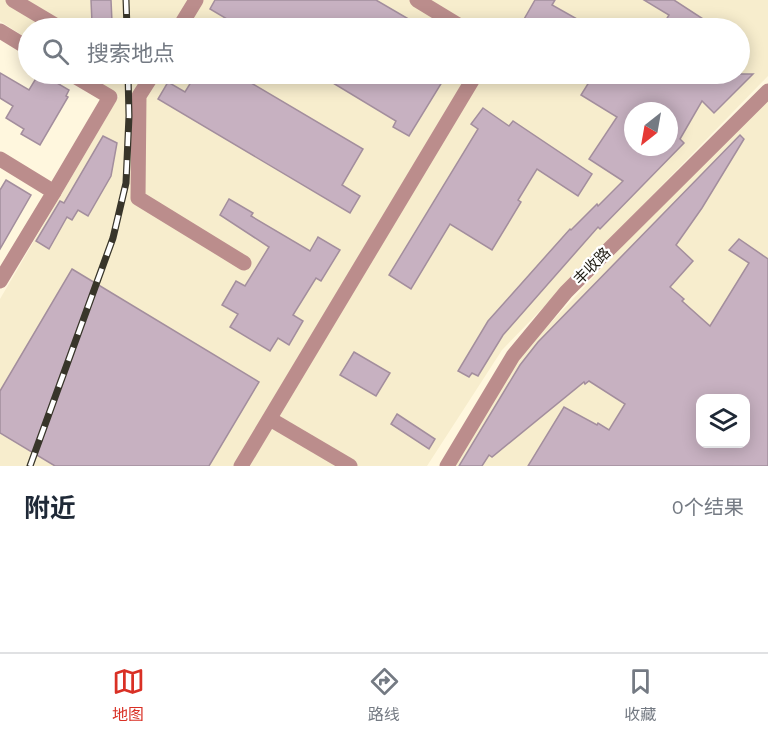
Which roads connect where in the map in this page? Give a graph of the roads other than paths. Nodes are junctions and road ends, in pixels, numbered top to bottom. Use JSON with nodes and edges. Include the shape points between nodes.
{"nodes":[{"id":1,"x":13,"y":0,"type":"edge"},
{"id":2,"x":196,"y":0,"type":"edge"},
{"id":3,"x":417,"y":0,"type":"edge"},
{"id":4,"x":43,"y":18,"type":"edge"},
{"id":5,"x":185,"y":18,"type":"edge"},
{"id":6,"x":447,"y":18,"type":"edge"},
{"id":7,"x":0,"y":31,"type":"edge"},
{"id":8,"x":18,"y":42,"type":"edge"},
{"id":9,"x":88,"y":84,"type":"edge"},
{"id":10,"x":147,"y":84,"type":"edge"},
{"id":11,"x":470,"y":84,"type":"edge"},
{"id":12,"x":768,"y":91,"type":"edge"},
{"id":13,"x":0,"y":159,"type":"edge"},
{"id":14,"x":54,"y":192,"type":"junction"},
{"id":15,"x":244,"y":263,"type":"dead end"},
{"id":16,"x":0,"y":281,"type":"edge"},
{"id":17,"x":270,"y":419,"type":"junction"},
{"id":18,"x":241,"y":466,"type":"edge"},
{"id":19,"x":350,"y":466,"type":"edge"},
{"id":20,"x":447,"y":466,"type":"edge"}],
"edges":[{"from":1,"to":4,"type":"street"},
{"from":2,"to":5,"type":"street"},
{"from":3,"to":6,"type":"street"},
{"from":7,"to":8,"type":"street"},
{"from":9,"to":14,"type":"street","via":[[110,97]]},
{"from":10,"to":15,"type":"street","via":[[140,96],[138,198]]},
{"from":11,"to":17,"type":"street"},
{"from":12,"to":20,"type":"street","name":"丰收路","via":[[566,292],[513,356]]},
{"from":13,"to":14,"type":"street"},
{"from":14,"to":16,"type":"street"},
{"from":17,"to":18,"type":"street"},
{"from":17,"to":19,"type":"street"}]}
